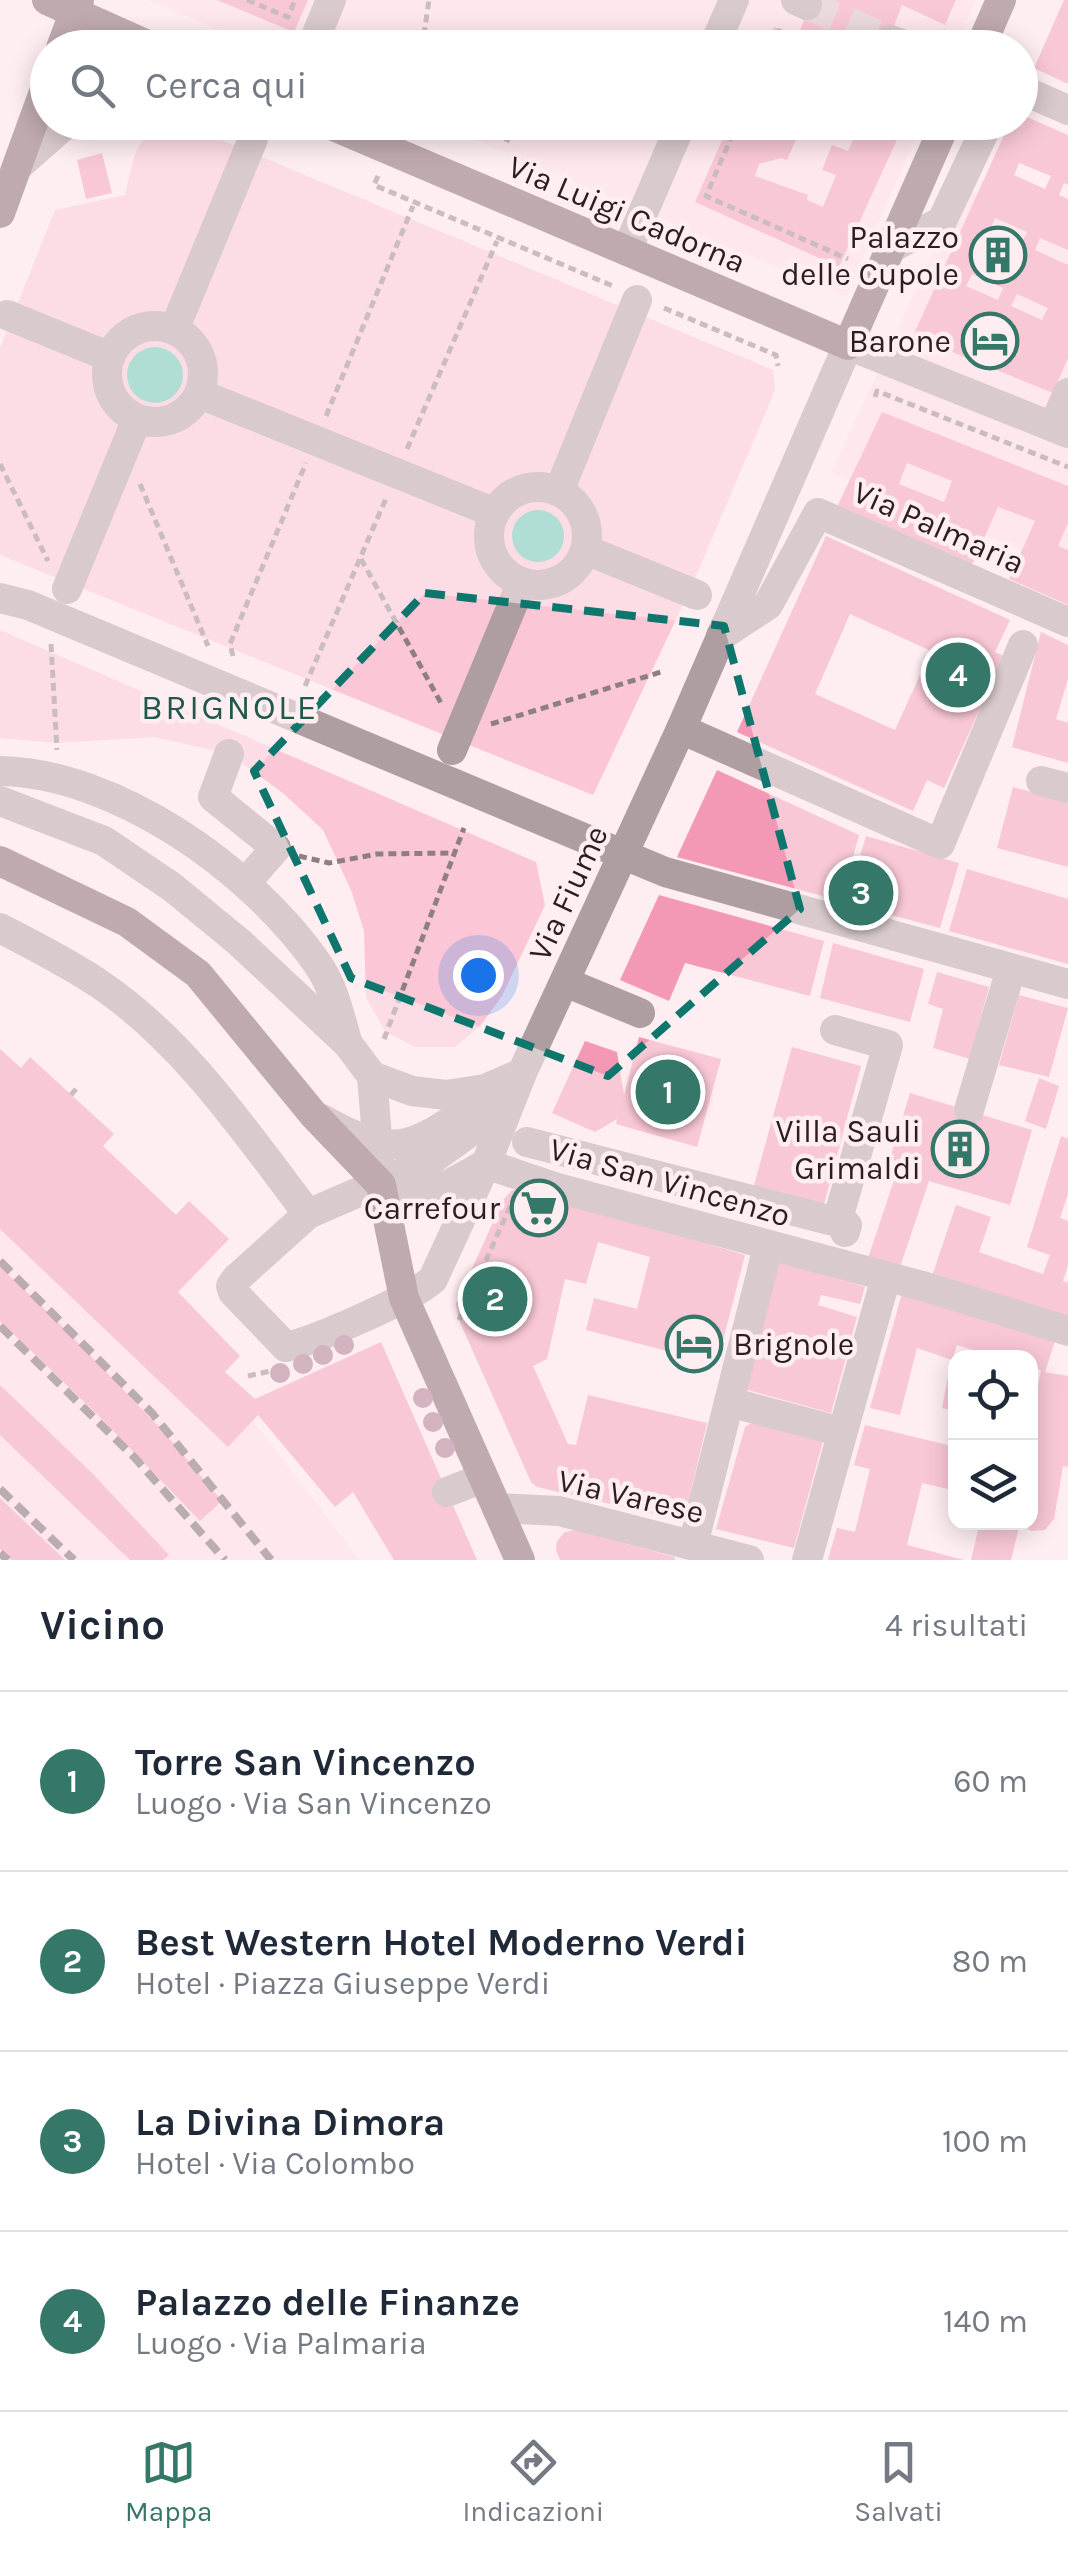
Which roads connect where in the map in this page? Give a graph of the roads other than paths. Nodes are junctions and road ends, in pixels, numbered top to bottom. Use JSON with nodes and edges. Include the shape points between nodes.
{"nodes":[{"id":1,"x":331,"y":0,"type":"edge"},
{"id":2,"x":734,"y":0,"type":"edge"},
{"id":3,"x":1001,"y":0,"type":"edge"},
{"id":4,"x":67,"y":4,"type":"edge"},
{"id":5,"x":63,"y":30,"type":"edge"},
{"id":6,"x":118,"y":30,"type":"edge"},
{"id":7,"x":318,"y":30,"type":"edge"},
{"id":8,"x":722,"y":30,"type":"edge"},
{"id":9,"x":988,"y":30,"type":"edge"},
{"id":10,"x":1038,"y":97,"type":"edge"},
{"id":11,"x":1068,"y":110,"type":"edge"},
{"id":12,"x":30,"y":132,"type":"edge"},
{"id":13,"x":48,"y":140,"type":"edge"},
{"id":14,"x":253,"y":140,"type":"edge"},
{"id":15,"x":363,"y":140,"type":"edge"},
{"id":16,"x":674,"y":140,"type":"edge"},
{"id":17,"x":938,"y":140,"type":"edge"},
{"id":18,"x":979,"y":140,"type":"edge"},
{"id":19,"x":18,"y":166,"type":"junction"},
{"id":20,"x":0,"y":213,"type":"edge"},
{"id":21,"x":888,"y":249,"type":"junction"},
{"id":22,"x":626,"y":250,"type":"junction"},
{"id":23,"x":633,"y":296,"type":"road end"},
{"id":24,"x":7,"y":316,"type":"dead end"},
{"id":25,"x":174,"y":330,"type":"junction"},
{"id":26,"x":848,"y":346,"type":"junction"},
{"id":27,"x":110,"y":357,"type":"junction"},
{"id":28,"x":200,"y":394,"type":"junction"},
{"id":29,"x":1068,"y":394,"type":"edge"},
{"id":30,"x":137,"y":419,"type":"junction"},
{"id":31,"x":1060,"y":430,"type":"edge"},
{"id":32,"x":559,"y":491,"type":"junction"},
{"id":33,"x":495,"y":513,"type":"junction"},
{"id":34,"x":586,"y":550,"type":"junction"},
{"id":35,"x":60,"y":579,"type":"road end"},
{"id":36,"x":522,"y":582,"type":"junction"},
{"id":37,"x":697,"y":596,"type":"dead end"},
{"id":38,"x":0,"y":598,"type":"edge"},
{"id":39,"x":1068,"y":622,"type":"edge"},
{"id":40,"x":722,"y":636,"type":"junction"},
{"id":41,"x":1022,"y":645,"type":"dead end"},
{"id":42,"x":681,"y":729,"type":"junction"},
{"id":43,"x":456,"y":742,"type":"road end"},
{"id":44,"x":229,"y":754,"type":"dead end"},
{"id":45,"x":0,"y":771,"type":"edge"},
{"id":46,"x":0,"y":801,"type":"edge"},
{"id":47,"x":624,"y":856,"type":"junction"},
{"id":48,"x":0,"y":861,"type":"edge"},
{"id":49,"x":255,"y":872,"type":"dead end"},
{"id":50,"x":0,"y":928,"type":"edge"},
{"id":51,"x":565,"y":982,"type":"junction"},
{"id":52,"x":1068,"y":984,"type":"edge"},
{"id":53,"x":1006,"y":986,"type":"dead end"},
{"id":54,"x":640,"y":1013,"type":"dead end"},
{"id":55,"x":834,"y":1030,"type":"dead end"},
{"id":56,"x":348,"y":1044,"type":"junction"},
{"id":57,"x":522,"y":1073,"type":"junction"},
{"id":58,"x":372,"y":1076,"type":"junction"},
{"id":59,"x":969,"y":1110,"type":"dead end"},
{"id":60,"x":312,"y":1114,"type":"junction"},
{"id":61,"x":470,"y":1132,"type":"junction"},
{"id":62,"x":527,"y":1142,"type":"dead end"},
{"id":63,"x":377,"y":1144,"type":"junction"},
{"id":64,"x":486,"y":1164,"type":"junction"},
{"id":65,"x":381,"y":1184,"type":"junction"},
{"id":66,"x":308,"y":1214,"type":"junction"},
{"id":67,"x":837,"y":1222,"type":"junction"},
{"id":68,"x":768,"y":1247,"type":"junction"},
{"id":69,"x":837,"y":1264,"type":"junction"},
{"id":70,"x":886,"y":1278,"type":"junction"},
{"id":71,"x":402,"y":1288,"type":"junction"},
{"id":72,"x":1068,"y":1331,"type":"edge"},
{"id":73,"x":729,"y":1402,"type":"junction"},
{"id":74,"x":842,"y":1432,"type":"junction"},
{"id":75,"x":483,"y":1478,"type":"junction"},
{"id":76,"x":447,"y":1492,"type":"dead end"},
{"id":77,"x":498,"y":1508,"type":"junction"},
{"id":78,"x":693,"y":1545,"type":"junction"},
{"id":79,"x":520,"y":1560,"type":"edge"},
{"id":80,"x":749,"y":1560,"type":"edge"},
{"id":81,"x":806,"y":1560,"type":"edge"}],
"edges":[{"from":1,"to":7,"type":"street"},
{"from":2,"to":8,"type":"street"},
{"from":3,"to":9,"type":"main road"},
{"from":4,"to":5,"type":"main road"},
{"from":4,"to":6,"type":"main road"},
{"from":10,"to":11,"type":"street"},
{"from":12,"to":19,"type":"main road"},
{"from":13,"to":19,"type":"street"},
{"from":14,"to":25,"type":"street"},
{"from":15,"to":22,"type":"main road","name":"Via Luigi Cadorna"},
{"from":16,"to":22,"type":"street"},
{"from":17,"to":21,"type":"main road"},
{"from":18,"to":21,"type":"street","via":[[942,222]]},
{"from":19,"to":20,"type":"main road"},
{"from":21,"to":26,"type":"main road"},
{"from":22,"to":26,"type":"main road","name":"Via Luigi Cadorna"},
{"from":23,"to":32,"type":"street"},
{"from":24,"to":27,"type":"street"},
{"from":25,"to":27,"type":"street","via":[[144,327]]},
{"from":25,"to":28,"type":"street","via":[[197,350],[204,379]]},
{"from":26,"to":31,"type":"street"},
{"from":26,"to":40,"type":"street","name":"Via Fiume"},
{"from":27,"to":30,"type":"street","via":[[108,387]]},
{"from":28,"to":30,"type":"street","via":[[167,422]]},
{"from":28,"to":33,"type":"street"},
{"from":29,"to":31,"type":"street"},
{"from":30,"to":35,"type":"street"},
{"from":32,"to":33,"type":"street","via":[[516,492]]},
{"from":32,"to":34,"type":"street","via":[[586,522]]},
{"from":33,"to":36,"type":"street","via":[[490,546],[507,574]]},
{"from":34,"to":36,"type":"street","via":[[567,576],[553,583]]},
{"from":34,"to":37,"type":"street"},
{"from":36,"to":43,"type":"street"},
{"from":38,"to":47,"type":"street"},
{"from":39,"to":40,"type":"street","name":"Via Palmaria","via":[[818,513],[768,605]]},
{"from":40,"to":42,"type":"street","name":"Via Fiume"},
{"from":41,"to":42,"type":"street","via":[[940,844]]},
{"from":42,"to":47,"type":"street","name":"Via Fiume"},
{"from":44,"to":49,"type":"street","via":[[213,797],[276,848]]},
{"from":45,"to":56,"type":"street","via":[[76,784],[121,800],[235,876],[276,912],[318,964]]},
{"from":46,"to":56,"type":"street","via":[[104,841],[172,888]]},
{"from":47,"to":51,"type":"street","name":"Via Fiume"},
{"from":47,"to":52,"type":"street"},
{"from":48,"to":60,"type":"main road","via":[[128,922],[189,967]]},
{"from":50,"to":66,"type":"street","via":[[104,987],[146,1022],[217,1095]]},
{"from":51,"to":54,"type":"street"},
{"from":51,"to":57,"type":"street","name":"Via Fiume"},
{"from":53,"to":59,"type":"street"},
{"from":55,"to":67,"type":"street","name":"Via San Vincenzo","via":[[888,1045]]},
{"from":56,"to":58,"type":"street"},
{"from":57,"to":58,"type":"street","via":[[485,1089],[446,1095]]},
{"from":57,"to":61,"type":"street"},
{"from":57,"to":63,"type":"street","via":[[420,1140]]},
{"from":57,"to":64,"type":"street","name":"Via Fiume"},
{"from":58,"to":63,"type":"street"},
{"from":60,"to":63,"type":"street"},
{"from":60,"to":65,"type":"main road"},
{"from":61,"to":64,"type":"street"},
{"from":61,"to":65,"type":"street"},
{"from":62,"to":67,"type":"street","name":"Via San Vincenzo"},
{"from":63,"to":65,"type":"street"},
{"from":64,"to":65,"type":"street","via":[[436,1191],[407,1193]]},
{"from":64,"to":68,"type":"street","name":"Via San Vincenzo"},
{"from":64,"to":71,"type":"street","name":"Via Fiume","via":[[433,1279]]},
{"from":65,"to":66,"type":"street"},
{"from":65,"to":71,"type":"main road"},
{"from":66,"to":71,"type":"street","name":"Via Fiume","via":[[232,1286],[281,1344],[292,1346]]},
{"from":67,"to":69,"type":"street","name":"Via San Vincenzo","via":[[846,1225]]},
{"from":68,"to":69,"type":"street","name":"Via San Vincenzo"},
{"from":68,"to":73,"type":"street"},
{"from":69,"to":70,"type":"street","name":"Via San Vincenzo"},
{"from":70,"to":72,"type":"street","name":"Via San Vincenzo"},
{"from":70,"to":74,"type":"street"},
{"from":71,"to":75,"type":"main road"},
{"from":73,"to":74,"type":"street"},
{"from":73,"to":78,"type":"street"},
{"from":74,"to":81,"type":"street"},
{"from":75,"to":76,"type":"street"},
{"from":75,"to":77,"type":"main road"},
{"from":77,"to":78,"type":"street","name":"Via Varese","via":[[559,1511]]},
{"from":77,"to":79,"type":"main road"},
{"from":78,"to":80,"type":"street","name":"Via Varese"}]}
